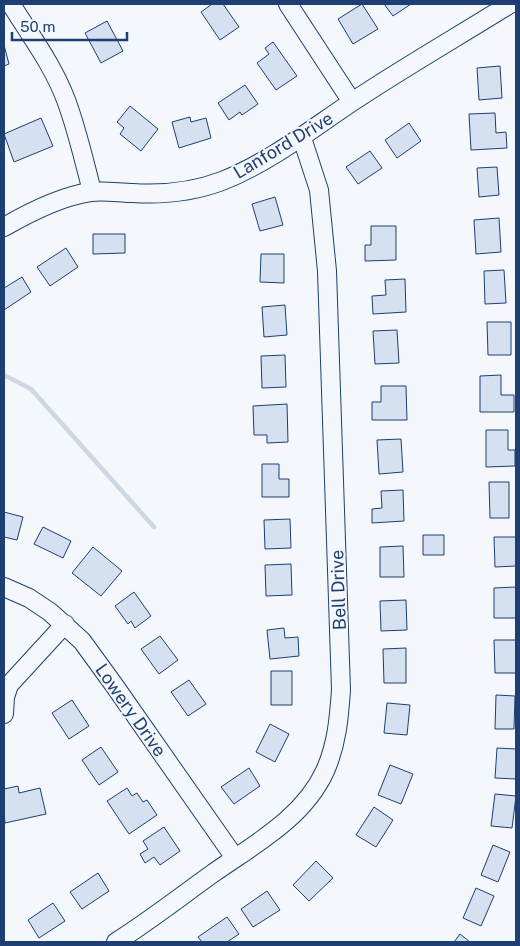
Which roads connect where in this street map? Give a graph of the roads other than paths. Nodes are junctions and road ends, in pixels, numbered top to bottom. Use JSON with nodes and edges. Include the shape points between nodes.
{"nodes":[{"id":1,"x":10,"y":4,"type":"edge"},
{"id":2,"x":288,"y":4,"type":"edge"},
{"id":3,"x":510,"y":4,"type":"edge"},
{"id":4,"x":352,"y":102,"type":"junction"},
{"id":5,"x":302,"y":138,"type":"junction"},
{"id":6,"x":92,"y":192,"type":"junction"},
{"id":7,"x":4,"y":227,"type":"edge"},
{"id":8,"x":4,"y":587,"type":"edge"},
{"id":9,"x":65,"y":624,"type":"junction"},
{"id":10,"x":4,"y":714,"type":"edge"},
{"id":11,"x":235,"y":858,"type":"junction"},
{"id":12,"x":116,"y":942,"type":"edge"}],
"edges":[{"from":1,"to":6,"type":"street","via":[[47,60],[66,98]]},
{"from":2,"to":4,"type":"street"},
{"from":3,"to":4,"type":"street","name":"Lanford Drive"},
{"from":4,"to":5,"type":"street","name":"Lanford Drive"},
{"from":5,"to":6,"type":"street","name":"Lanford Drive","via":[[251,168],[196,190],[167,194]]},
{"from":5,"to":11,"type":"street","name":"Bell Drive","via":[[319,190],[327,271],[341,690],[338,730],[325,772],[299,809]]},
{"from":6,"to":7,"type":"street","name":"Lanford Drive","via":[[57,201]]},
{"from":8,"to":9,"type":"street","name":"Lowery Drive","via":[[29,598]]},
{"from":9,"to":10,"type":"street","via":[[9,686]]},
{"from":9,"to":11,"type":"street","name":"Lowery Drive","via":[[82,641],[114,685]]},
{"from":11,"to":12,"type":"street","name":"Bell Drive"}]}
